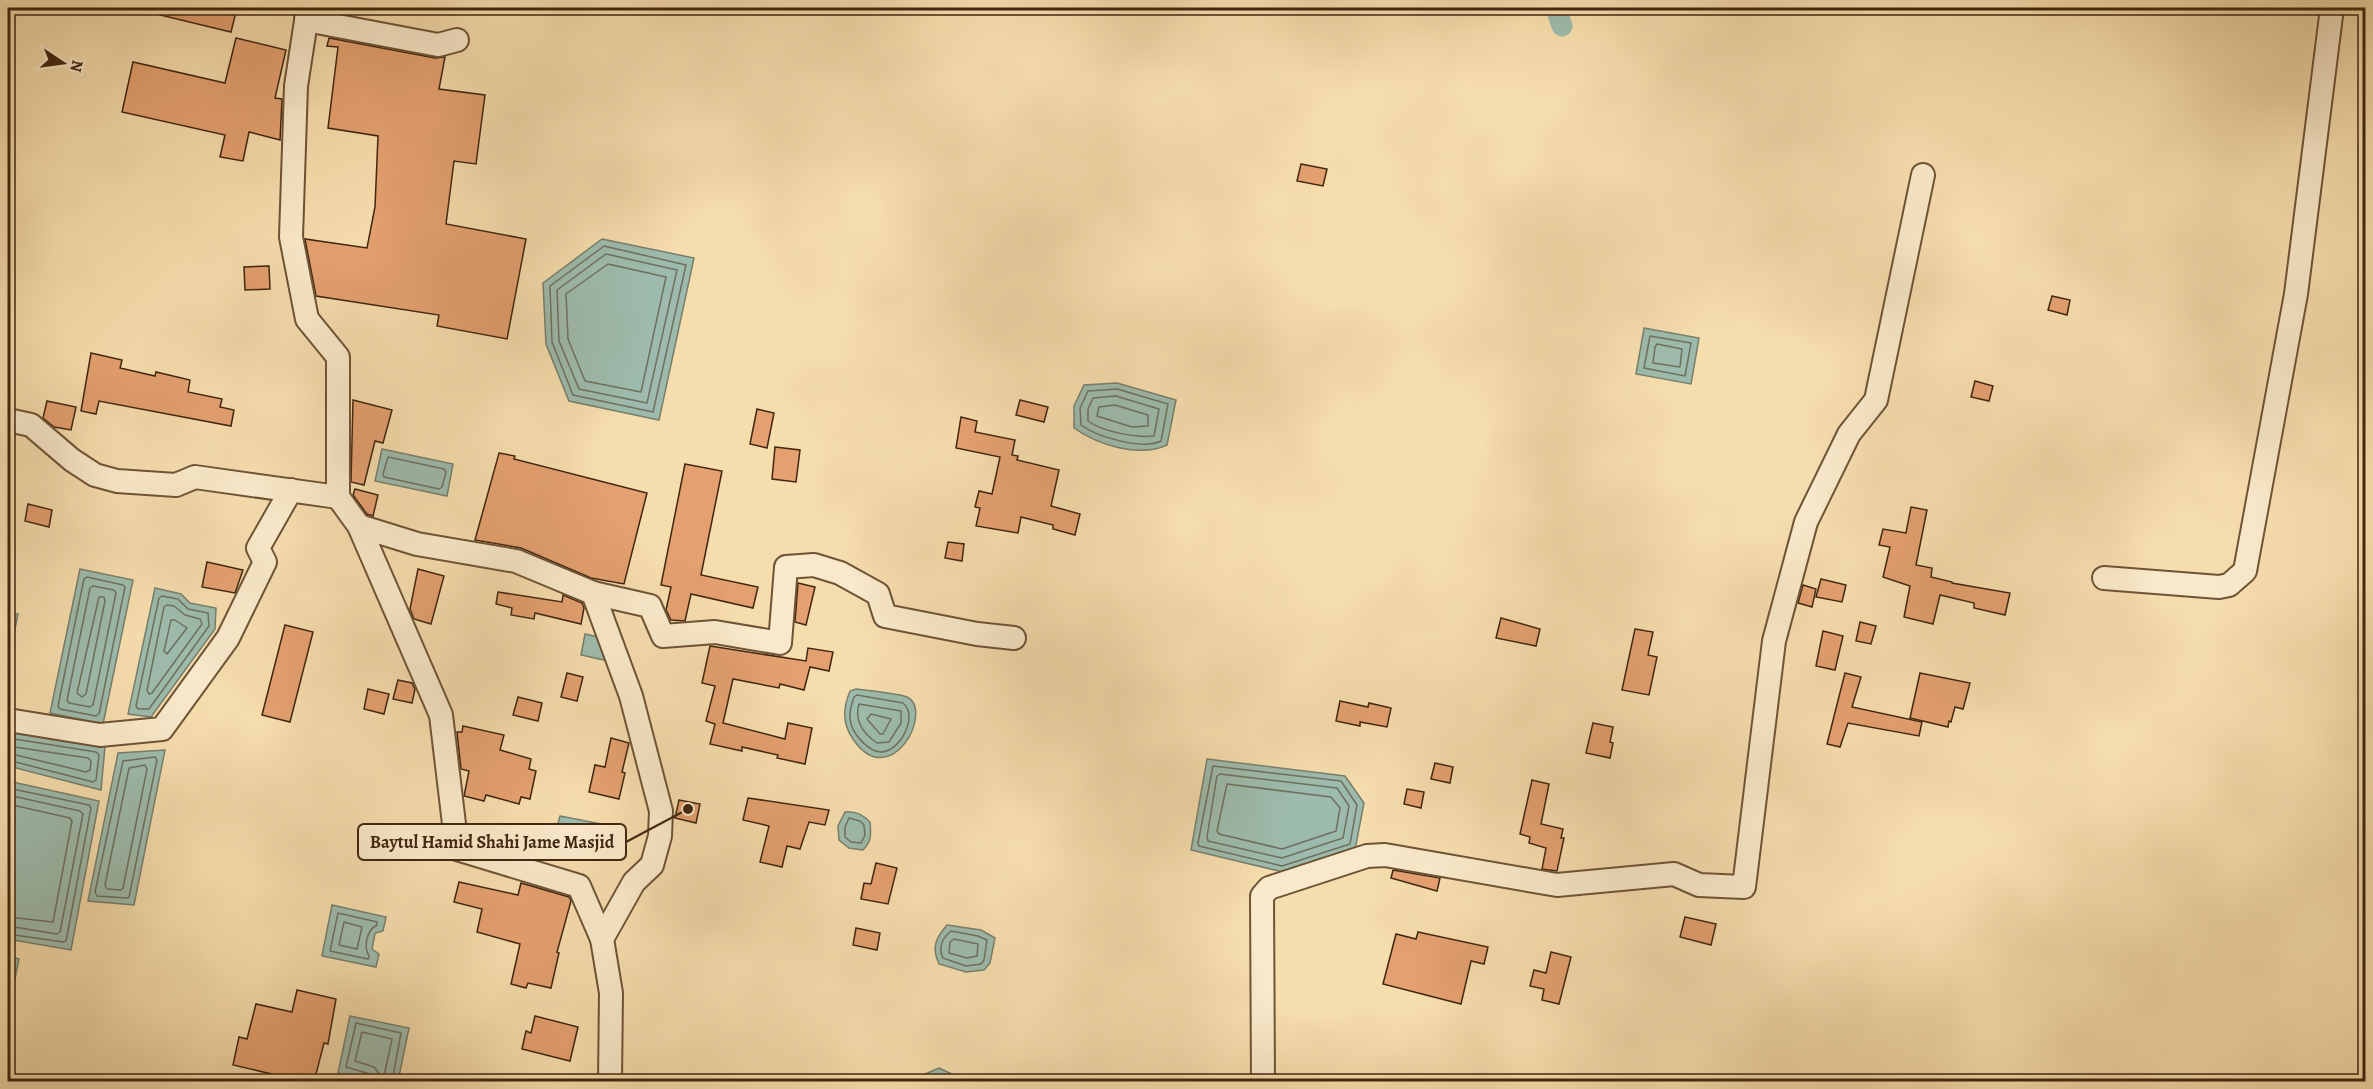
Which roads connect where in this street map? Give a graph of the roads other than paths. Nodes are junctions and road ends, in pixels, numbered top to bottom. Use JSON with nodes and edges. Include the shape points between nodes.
{"nodes":[{"id":1,"x":2332,"y":8,"type":"edge"},
{"id":2,"x":307,"y":14,"type":"edge"},
{"id":3,"x":458,"y":40,"type":"dead end"},
{"id":4,"x":1923,"y":175,"type":"dead end"},
{"id":5,"x":8,"y":420,"type":"edge"},
{"id":6,"x":291,"y":490,"type":"junction"},
{"id":7,"x":338,"y":497,"type":"junction"},
{"id":8,"x":359,"y":526,"type":"junction"},
{"id":9,"x":2104,"y":578,"type":"dead end"},
{"id":10,"x":593,"y":592,"type":"junction"},
{"id":11,"x":1014,"y":638,"type":"dead end"},
{"id":12,"x":8,"y":720,"type":"edge"},
{"id":13,"x":602,"y":939,"type":"junction"},
{"id":14,"x":610,"y":1082,"type":"edge"},
{"id":15,"x":1263,"y":1082,"type":"edge"}],
"edges":[{"from":1,"to":9,"type":"street","via":[[2296,294],[2245,571],[2229,585],[2219,587]]},
{"from":2,"to":3,"type":"street","via":[[438,45]]},
{"from":2,"to":7,"type":"street","via":[[296,86],[291,237],[307,318],[338,357]]},
{"from":4,"to":15,"type":"street","via":[[1876,400],[1849,434],[1806,522],[1774,641],[1744,887],[1699,885],[1674,874],[1557,885],[1385,855],[1367,856],[1269,888],[1262,896]]},
{"from":5,"to":6,"type":"street","via":[[32,425],[72,460],[95,475],[117,481],[176,485],[195,477]]},
{"from":6,"to":7,"type":"street"},
{"from":6,"to":12,"type":"street","via":[[258,548],[265,562],[228,638],[162,729],[100,735]]},
{"from":7,"to":8,"type":"street"},
{"from":8,"to":10,"type":"street","via":[[417,544],[516,561]]},
{"from":8,"to":13,"type":"street","via":[[441,715],[457,849],[579,886]]},
{"from":10,"to":11,"type":"street","via":[[650,606],[663,636],[715,632],[780,643],[786,567],[814,565],[840,573],[878,594],[885,616]]},
{"from":10,"to":13,"type":"street","via":[[631,696],[661,811],[660,836],[652,864],[634,882]]},
{"from":13,"to":14,"type":"street","via":[[611,993]]}]}
